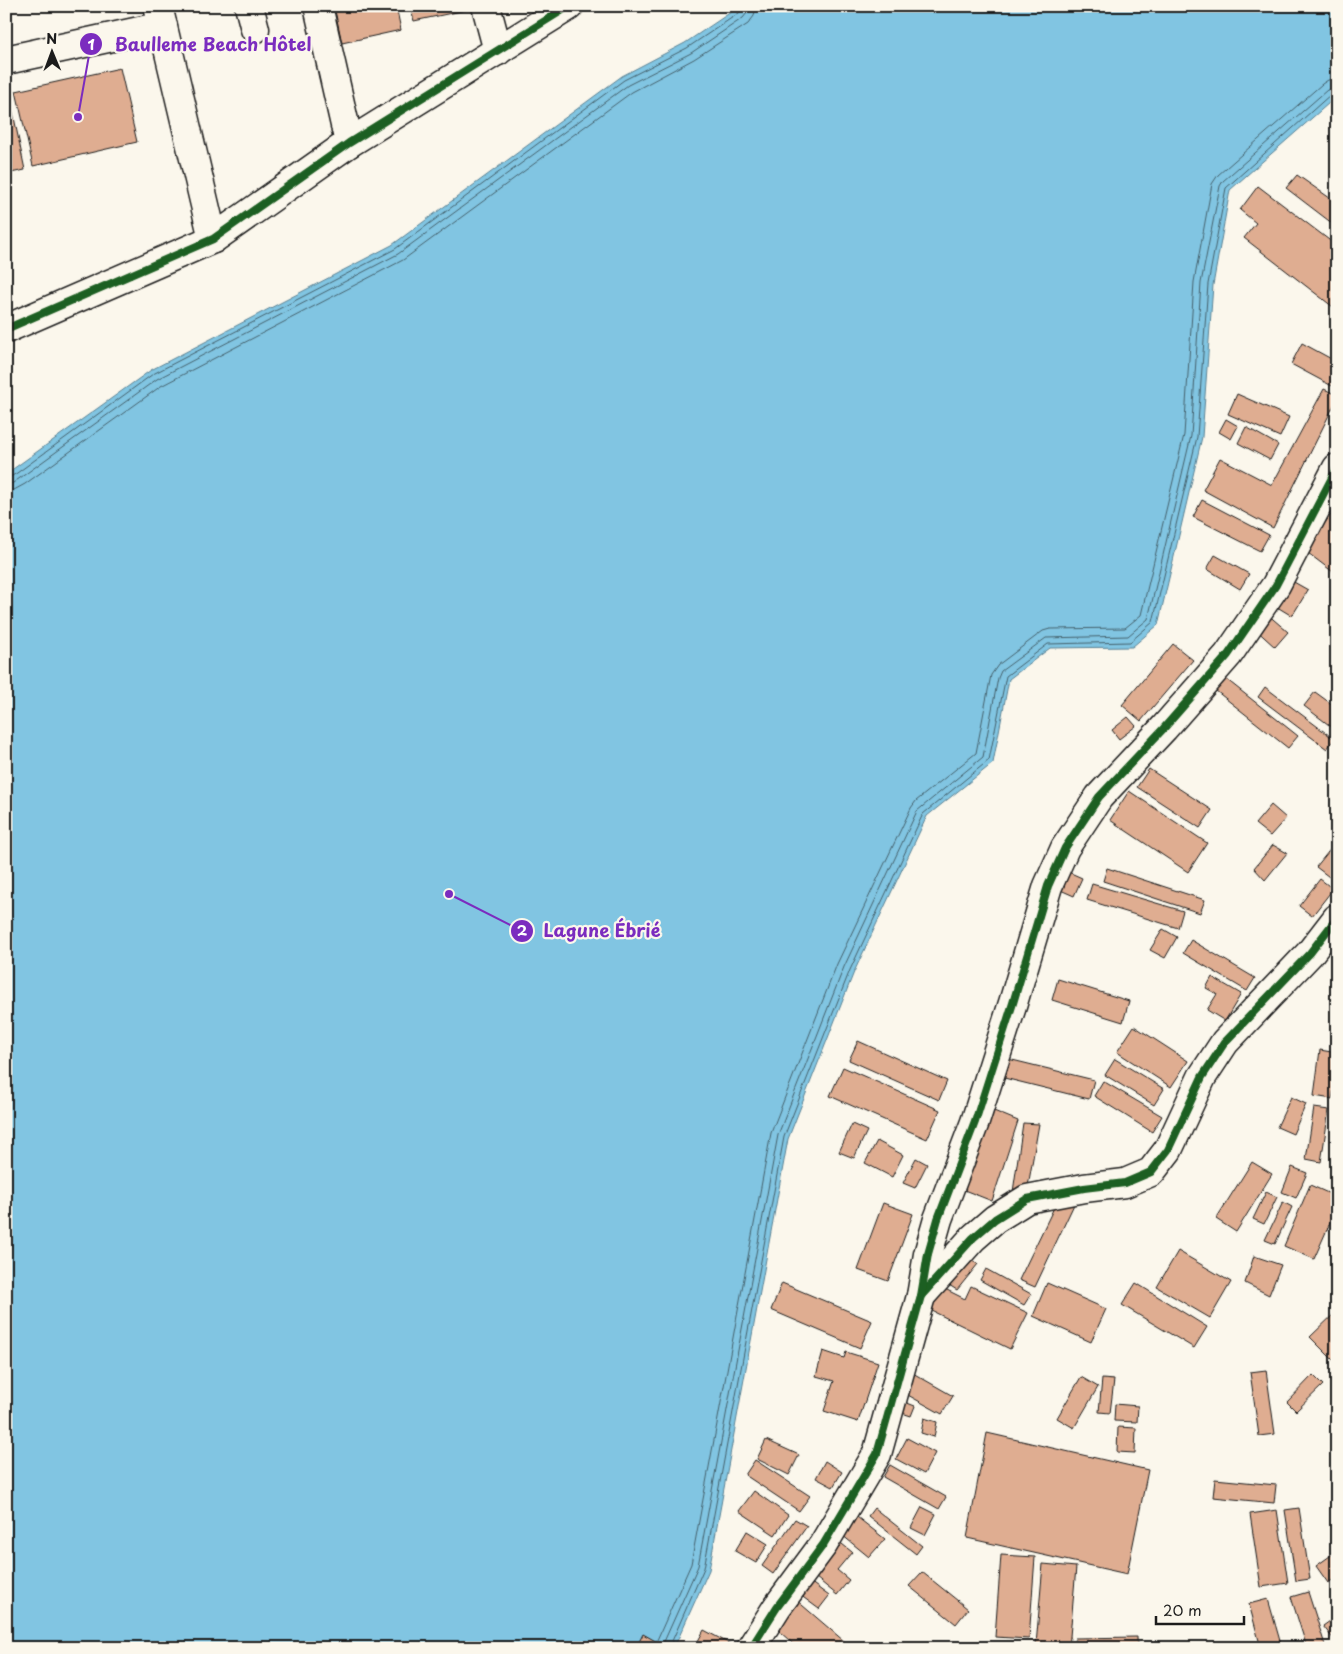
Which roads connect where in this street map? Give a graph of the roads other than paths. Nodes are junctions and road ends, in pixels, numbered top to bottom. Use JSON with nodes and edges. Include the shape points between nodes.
{"nodes":[{"id":1,"x":318,"y":6,"type":"edge"},
{"id":2,"x":486,"y":6,"type":"edge"},
{"id":3,"x":569,"y":6,"type":"edge"},
{"id":4,"x":160,"y":16,"type":"edge"},
{"id":5,"x":498,"y":51,"type":"junction"},
{"id":6,"x":6,"y":60,"type":"edge"},
{"id":7,"x":349,"y":144,"type":"junction"},
{"id":8,"x":214,"y":239,"type":"junction"},
{"id":9,"x":6,"y":330,"type":"edge"},
{"id":10,"x":1337,"y":468,"type":"edge"},
{"id":11,"x":1337,"y":918,"type":"edge"},
{"id":12,"x":921,"y":1296,"type":"junction"},
{"id":13,"x":752,"y":1648,"type":"edge"}],
"edges":[{"from":1,"to":7,"type":"street"},
{"from":2,"to":5,"type":"street"},
{"from":3,"to":5,"type":"street"},
{"from":4,"to":6,"type":"street"},
{"from":4,"to":8,"type":"street"},
{"from":5,"to":7,"type":"street"},
{"from":7,"to":8,"type":"street"},
{"from":8,"to":9,"type":"street"},
{"from":10,"to":12,"type":"street","via":[[1276,585],[1228,655],[1099,797],[1065,848],[1048,886],[975,1122],[938,1219]]},
{"from":11,"to":12,"type":"street","via":[[1310,953],[1225,1042],[1202,1077],[1168,1150],[1152,1172],[1125,1183],[1027,1199],[995,1218],[973,1238]]},
{"from":12,"to":13,"type":"street","via":[[877,1454],[823,1545],[777,1607]]}]}
